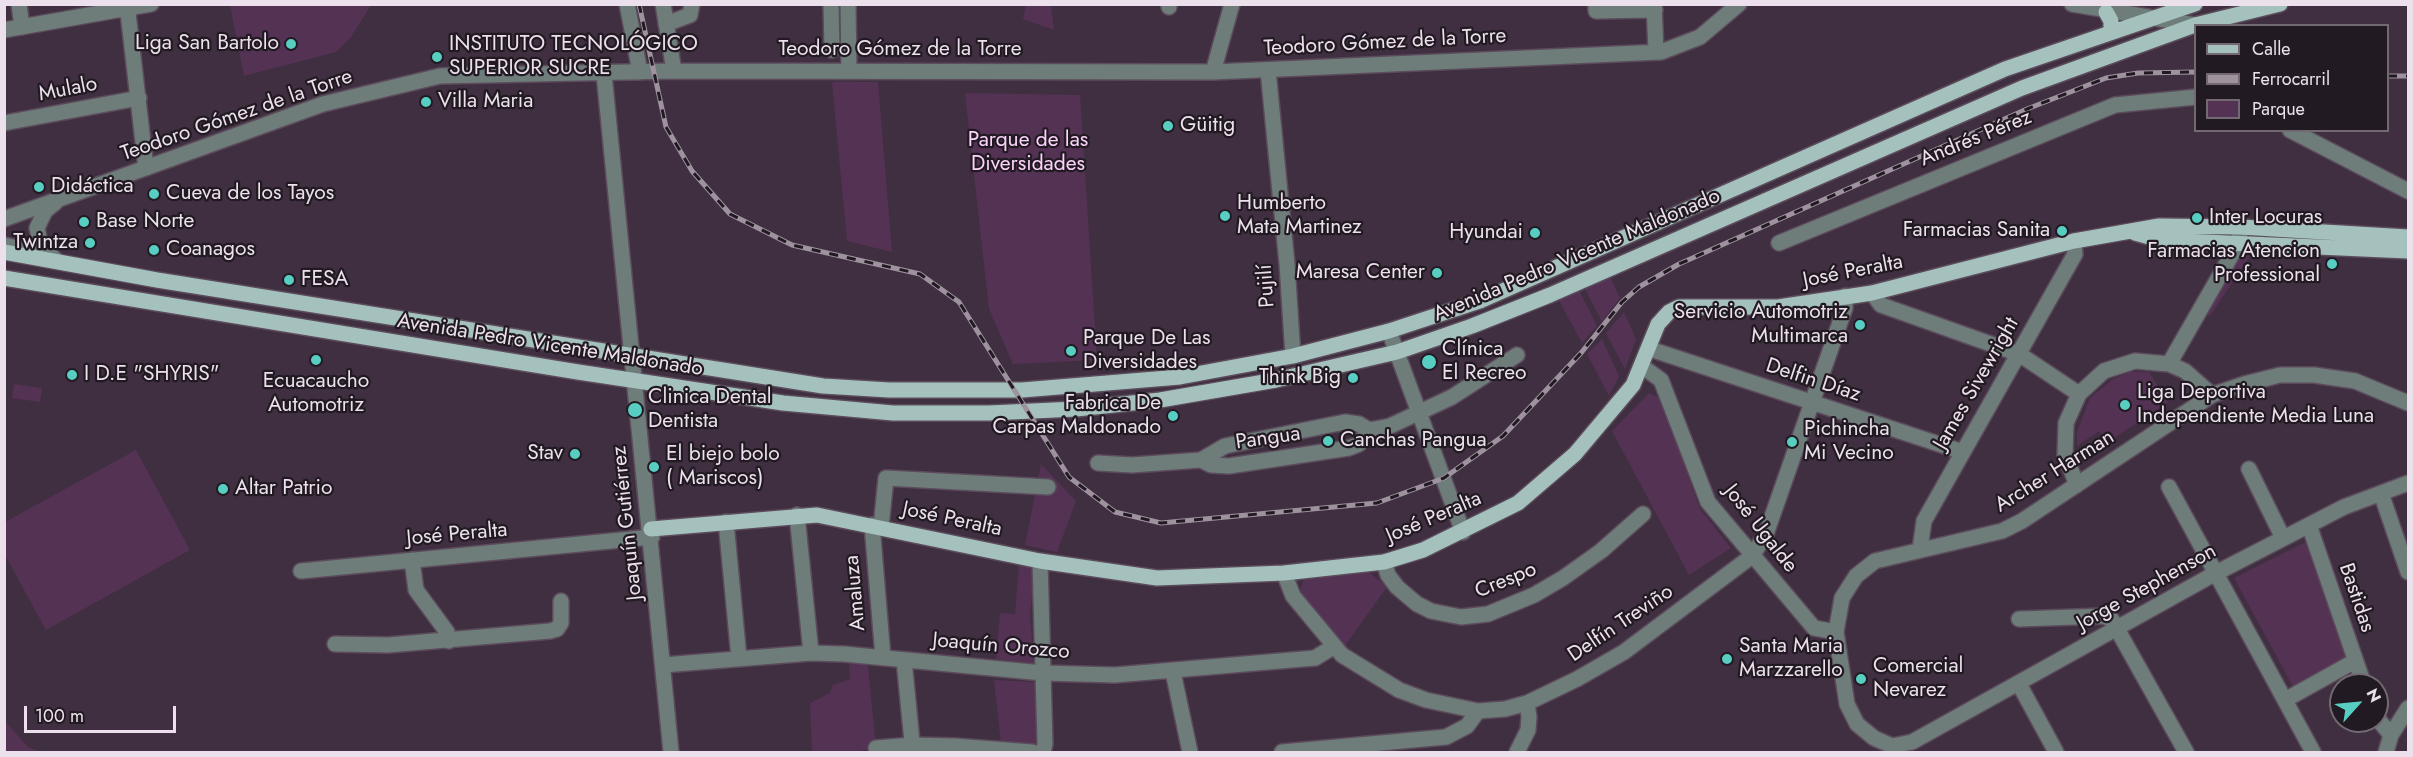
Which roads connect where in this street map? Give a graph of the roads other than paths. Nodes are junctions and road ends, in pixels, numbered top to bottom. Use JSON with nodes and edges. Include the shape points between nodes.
{"nodes":[{"id":1,"x":19,"y":4,"type":"edge"},
{"id":2,"x":151,"y":4,"type":"edge"},
{"id":3,"x":627,"y":4,"type":"edge"},
{"id":4,"x":663,"y":4,"type":"edge"},
{"id":5,"x":692,"y":4,"type":"edge"},
{"id":6,"x":831,"y":4,"type":"edge"},
{"id":7,"x":848,"y":4,"type":"edge"},
{"id":8,"x":1232,"y":4,"type":"edge"},
{"id":9,"x":1739,"y":4,"type":"edge"},
{"id":10,"x":2072,"y":4,"type":"edge"},
{"id":11,"x":2195,"y":4,"type":"edge"},
{"id":12,"x":2280,"y":4,"type":"edge"},
{"id":13,"x":127,"y":6,"type":"edge"},
{"id":14,"x":1654,"y":7,"type":"edge"},
{"id":15,"x":1596,"y":8,"type":"edge"},
{"id":16,"x":2106,"y":12,"type":"junction"},
{"id":17,"x":2149,"y":19,"type":"junction"},
{"id":18,"x":666,"y":24,"type":"junction"},
{"id":19,"x":2199,"y":24,"type":"edge"},
{"id":20,"x":2194,"y":25,"type":"edge"},
{"id":21,"x":2194,"y":25,"type":"edge"},
{"id":22,"x":22,"y":27,"type":"junction"},
{"id":23,"x":4,"y":30,"type":"edge"},
{"id":24,"x":2111,"y":32,"type":"junction"},
{"id":25,"x":832,"y":50,"type":"dead end"},
{"id":26,"x":1656,"y":52,"type":"junction"},
{"id":27,"x":1268,"y":70,"type":"junction"},
{"id":28,"x":674,"y":71,"type":"junction"},
{"id":29,"x":849,"y":71,"type":"junction"},
{"id":30,"x":639,"y":72,"type":"junction"},
{"id":31,"x":1213,"y":72,"type":"junction"},
{"id":32,"x":604,"y":74,"type":"junction"},
{"id":33,"x":2194,"y":97,"type":"edge"},
{"id":34,"x":139,"y":98,"type":"junction"},
{"id":35,"x":4,"y":123,"type":"edge"},
{"id":36,"x":2294,"y":132,"type":"edge"},
{"id":37,"x":146,"y":168,"type":"junction"},
{"id":38,"x":2409,"y":191,"type":"edge"},
{"id":39,"x":66,"y":197,"type":"junction"},
{"id":40,"x":4,"y":219,"type":"edge"},
{"id":41,"x":2239,"y":235,"type":"junction"},
{"id":42,"x":2409,"y":237,"type":"edge"},
{"id":43,"x":2074,"y":241,"type":"junction"},
{"id":44,"x":1779,"y":243,"type":"dead end"},
{"id":45,"x":4,"y":244,"type":"edge"},
{"id":46,"x":2409,"y":251,"type":"edge"},
{"id":47,"x":4,"y":252,"type":"edge"},
{"id":48,"x":52,"y":257,"type":"junction"},
{"id":49,"x":4,"y":278,"type":"edge"},
{"id":50,"x":1872,"y":293,"type":"junction"},
{"id":51,"x":1845,"y":296,"type":"junction"},
{"id":52,"x":1389,"y":331,"type":"junction"},
{"id":53,"x":1650,"y":349,"type":"junction"},
{"id":54,"x":1397,"y":352,"type":"junction"},
{"id":55,"x":2019,"y":354,"type":"junction"},
{"id":56,"x":1517,"y":355,"type":"dead end"},
{"id":57,"x":1293,"y":356,"type":"junction"},
{"id":58,"x":632,"y":357,"type":"junction"},
{"id":59,"x":2169,"y":364,"type":"junction"},
{"id":60,"x":1643,"y":367,"type":"junction"},
{"id":61,"x":634,"y":381,"type":"junction"},
{"id":62,"x":2079,"y":394,"type":"junction"},
{"id":63,"x":2212,"y":395,"type":"junction"},
{"id":64,"x":2409,"y":403,"type":"edge"},
{"id":65,"x":1812,"y":404,"type":"junction"},
{"id":66,"x":1420,"y":414,"type":"junction"},
{"id":67,"x":1369,"y":430,"type":"junction"},
{"id":68,"x":1963,"y":452,"type":"junction"},
{"id":69,"x":1201,"y":460,"type":"junction"},
{"id":70,"x":1098,"y":463,"type":"dead end"},
{"id":71,"x":2249,"y":469,"type":"dead end"},
{"id":72,"x":2409,"y":483,"type":"edge"},
{"id":73,"x":2077,"y":485,"type":"junction"},
{"id":74,"x":1048,"y":487,"type":"dead end"},
{"id":75,"x":2169,"y":487,"type":"dead end"},
{"id":76,"x":2381,"y":493,"type":"junction"},
{"id":77,"x":1642,"y":514,"type":"dead end"},
{"id":78,"x":797,"y":515,"type":"junction"},
{"id":79,"x":726,"y":522,"type":"junction"},
{"id":80,"x":2309,"y":525,"type":"junction"},
{"id":81,"x":876,"y":526,"type":"junction"},
{"id":82,"x":1464,"y":532,"type":"junction"},
{"id":83,"x":651,"y":533,"type":"junction"},
{"id":84,"x":2283,"y":538,"type":"junction"},
{"id":85,"x":1920,"y":549,"type":"junction"},
{"id":86,"x":1752,"y":556,"type":"junction"},
{"id":87,"x":412,"y":560,"type":"junction"},
{"id":88,"x":1040,"y":561,"type":"junction"},
{"id":89,"x":1384,"y":562,"type":"junction"},
{"id":90,"x":301,"y":571,"type":"dead end"},
{"id":91,"x":2409,"y":572,"type":"edge"},
{"id":92,"x":1284,"y":573,"type":"junction"},
{"id":93,"x":2216,"y":573,"type":"junction"},
{"id":94,"x":561,"y":601,"type":"dead end"},
{"id":95,"x":2019,"y":619,"type":"dead end"},
{"id":96,"x":2118,"y":628,"type":"junction"},
{"id":97,"x":1836,"y":632,"type":"junction"},
{"id":98,"x":450,"y":641,"type":"junction"},
{"id":99,"x":335,"y":644,"type":"dead end"},
{"id":100,"x":1333,"y":647,"type":"junction"},
{"id":101,"x":811,"y":653,"type":"junction"},
{"id":102,"x":883,"y":657,"type":"junction"},
{"id":103,"x":739,"y":658,"type":"junction"},
{"id":104,"x":904,"y":660,"type":"junction"},
{"id":105,"x":2355,"y":661,"type":"junction"},
{"id":106,"x":663,"y":665,"type":"junction"},
{"id":107,"x":1173,"y":672,"type":"junction"},
{"id":108,"x":1043,"y":673,"type":"junction"},
{"id":109,"x":2360,"y":673,"type":"edge"},
{"id":110,"x":2019,"y":684,"type":"junction"},
{"id":111,"x":2286,"y":700,"type":"junction"},
{"id":112,"x":1527,"y":703,"type":"junction"},
{"id":113,"x":2409,"y":708,"type":"edge"},
{"id":114,"x":1478,"y":711,"type":"junction"},
{"id":115,"x":2389,"y":733,"type":"edge"},
{"id":116,"x":2391,"y":735,"type":"junction"},
{"id":117,"x":1916,"y":747,"type":"edge"},
{"id":118,"x":876,"y":748,"type":"dead end"},
{"id":119,"x":912,"y":749,"type":"edge"},
{"id":120,"x":667,"y":752,"type":"edge"},
{"id":121,"x":1041,"y":752,"type":"edge"},
{"id":122,"x":1032,"y":753,"type":"edge"},
{"id":123,"x":1190,"y":753,"type":"edge"},
{"id":124,"x":1282,"y":753,"type":"edge"},
{"id":125,"x":1516,"y":753,"type":"edge"},
{"id":126,"x":2056,"y":753,"type":"edge"},
{"id":127,"x":2186,"y":753,"type":"edge"},
{"id":128,"x":2313,"y":753,"type":"edge"},
{"id":129,"x":2386,"y":753,"type":"edge"}],
"edges":[{"from":1,"to":22,"type":"street"},
{"from":2,"to":13,"type":"street"},
{"from":3,"to":30,"type":"street"},
{"from":4,"to":18,"type":"street"},
{"from":5,"to":18,"type":"street","via":[[690,15]]},
{"from":6,"to":25,"type":"street"},
{"from":7,"to":29,"type":"street"},
{"from":8,"to":31,"type":"street"},
{"from":9,"to":26,"type":"street","name":"Teodoro Gómez de la Torre","via":[[1700,37]]},
{"from":10,"to":16,"type":"street"},
{"from":11,"to":17,"type":"main road","name":"Avenida Pedro Vicente Maldonado"},
{"from":12,"to":19,"type":"main road","name":"Avenida Pedro Vicente Maldonado"},
{"from":13,"to":22,"type":"street"},
{"from":13,"to":34,"type":"street"},
{"from":14,"to":15,"type":"street"},
{"from":14,"to":26,"type":"street"},
{"from":16,"to":17,"type":"street"},
{"from":16,"to":24,"type":"main road"},
{"from":17,"to":20,"type":"street"},
{"from":17,"to":24,"type":"main road","name":"Avenida Pedro Vicente Maldonado"},
{"from":18,"to":28,"type":"street"},
{"from":21,"to":54,"type":"main road","name":"Avenida Pedro Vicente Maldonado","via":[[2022,88],[1551,295]]},
{"from":22,"to":23,"type":"street"},
{"from":24,"to":52,"type":"main road","name":"Avenida Pedro Vicente Maldonado","via":[[2005,69],[1480,301]]},
{"from":26,"to":27,"type":"street","name":"Teodoro Gómez de la Torre"},
{"from":27,"to":31,"type":"street","name":"Teodoro Gómez de la Torre"},
{"from":27,"to":57,"type":"street","name":"Pujilí"},
{"from":28,"to":29,"type":"street","name":"Teodoro Gómez de la Torre"},
{"from":28,"to":30,"type":"street","name":"Teodoro Gómez de la Torre"},
{"from":29,"to":31,"type":"street","name":"Teodoro Gómez de la Torre"},
{"from":30,"to":32,"type":"street","name":"Teodoro Gómez de la Torre"},
{"from":32,"to":37,"type":"street","name":"Teodoro Gómez de la Torre","via":[[440,76],[323,104]]},
{"from":32,"to":58,"type":"street","name":"Joaquín Gutiérrez"},
{"from":33,"to":44,"type":"street","name":"Andrés Pérez","via":[[2115,105]]},
{"from":34,"to":35,"type":"street","name":"Mulalo"},
{"from":34,"to":37,"type":"street"},
{"from":36,"to":38,"type":"street"},
{"from":37,"to":39,"type":"street","name":"Teodoro Gómez de la Torre"},
{"from":39,"to":40,"type":"street","name":"Teodoro Gómez de la Torre"},
{"from":39,"to":48,"type":"street","name":"Teodoro Gómez de la Torre","via":[[39,219],[38,238]]},
{"from":41,"to":42,"type":"main road","name":"José Peralta"},
{"from":41,"to":43,"type":"main road","name":"José Peralta","via":[[2159,226]]},
{"from":41,"to":46,"type":"main road","name":"José Peralta"},
{"from":41,"to":59,"type":"street"},
{"from":43,"to":50,"type":"main road","name":"José Peralta"},
{"from":43,"to":55,"type":"street","name":"James Sivewright","via":[[2075,254]]},
{"from":45,"to":48,"type":"street"},
{"from":47,"to":48,"type":"main road","name":"Avenida Pedro Vicente Maldonado"},
{"from":48,"to":58,"type":"main road","name":"Avenida Pedro Vicente Maldonado","via":[[168,282]]},
{"from":49,"to":61,"type":"main road","name":"Avenida Pedro Vicente Maldonado"},
{"from":50,"to":51,"type":"main road","name":"José Peralta"},
{"from":50,"to":55,"type":"street","via":[[1881,304]]},
{"from":51,"to":53,"type":"main road","name":"José Peralta","via":[[1778,307],[1679,307],[1663,318]]},
{"from":51,"to":65,"type":"street","name":"Delfín Treviño","via":[[1845,308]]},
{"from":52,"to":54,"type":"street"},
{"from":52,"to":57,"type":"main road","name":"Avenida Pedro Vicente Maldonado"},
{"from":53,"to":60,"type":"main road","name":"José Peralta"},
{"from":53,"to":65,"type":"street","name":"Delfin Díaz"},
{"from":54,"to":61,"type":"main road","name":"Avenida Pedro Vicente Maldonado","via":[[1276,380],[1160,400],[998,412],[893,413],[783,403]]},
{"from":54,"to":66,"type":"street"},
{"from":55,"to":62,"type":"street"},
{"from":55,"to":68,"type":"street","name":"James Sivewright"},
{"from":56,"to":66,"type":"street","name":"Pangua"},
{"from":57,"to":58,"type":"main road","name":"Avenida Pedro Vicente Maldonado","via":[[1180,377],[1022,390],[823,386]]},
{"from":58,"to":61,"type":"street","name":"Joaquín Gutiérrez"},
{"from":59,"to":62,"type":"street","via":[[2135,360],[2119,364],[2097,376]]},
{"from":59,"to":63,"type":"street","via":[[2186,371]]},
{"from":60,"to":82,"type":"main road","name":"José Peralta","via":[[1628,392],[1575,454],[1518,503]]},
{"from":60,"to":86,"type":"street","name":"José Ugalde","via":[[1661,380],[1708,502]]},
{"from":61,"to":83,"type":"street","name":"Joaquín Gutiérrez"},
{"from":62,"to":73,"type":"street","via":[[2066,423],[2064,439]]},
{"from":63,"to":64,"type":"street","name":"Archer Harman","via":[[2280,375],[2314,375],[2355,381]]},
{"from":63,"to":73,"type":"street","name":"Archer Harman"},
{"from":65,"to":68,"type":"street","name":"Delfin Díaz"},
{"from":65,"to":86,"type":"street","name":"Delfín Treviño","via":[[1766,534]]},
{"from":66,"to":67,"type":"street","name":"Pangua"},
{"from":66,"to":82,"type":"street"},
{"from":67,"to":69,"type":"street","name":"Pangua","via":[[1359,423],[1345,422],[1225,446]]},
{"from":67,"to":69,"type":"street","name":"Pangua","via":[[1359,444],[1349,448],[1228,466]]},
{"from":68,"to":85,"type":"street","name":"James Sivewright","via":[[1924,521]]},
{"from":69,"to":70,"type":"street","name":"Pangua"},
{"from":71,"to":84,"type":"street"},
{"from":72,"to":76,"type":"street","name":"Jorge Stephenson"},
{"from":73,"to":85,"type":"street","name":"Archer Harman","via":[[2002,531]]},
{"from":74,"to":81,"type":"street","name":"Amaluza","via":[[886,478]]},
{"from":75,"to":93,"type":"street"},
{"from":76,"to":80,"type":"street","name":"Jorge Stephenson"},
{"from":76,"to":91,"type":"street"},
{"from":77,"to":89,"type":"street","name":"Crespo","via":[[1563,578],[1488,614],[1445,615],[1417,604],[1396,587]]},
{"from":78,"to":79,"type":"main road","name":"José Peralta"},
{"from":78,"to":81,"type":"main road","name":"José Peralta"},
{"from":78,"to":101,"type":"street"},
{"from":79,"to":83,"type":"main road","name":"José Peralta"},
{"from":79,"to":103,"type":"street"},
{"from":80,"to":84,"type":"street","name":"Jorge Stephenson"},
{"from":80,"to":105,"type":"street","name":"Bastidas"},
{"from":81,"to":88,"type":"main road","name":"José Peralta"},
{"from":81,"to":102,"type":"street","name":"Amaluza"},
{"from":82,"to":89,"type":"main road","name":"José Peralta"},
{"from":83,"to":87,"type":"street","name":"José Peralta"},
{"from":83,"to":106,"type":"street","name":"Joaquín Gutiérrez"},
{"from":84,"to":93,"type":"street","name":"Jorge Stephenson"},
{"from":85,"to":97,"type":"street","name":"Archer Harman","via":[[1875,561],[1856,576],[1842,598]]},
{"from":86,"to":97,"type":"street","name":"José Ugalde","via":[[1814,628]]},
{"from":86,"to":112,"type":"street","name":"Delfín Treviño","via":[[1624,652]]},
{"from":87,"to":90,"type":"street","name":"José Peralta"},
{"from":87,"to":98,"type":"street","via":[[416,590]]},
{"from":88,"to":92,"type":"main road","name":"José Peralta","via":[[1157,578]]},
{"from":88,"to":108,"type":"street"},
{"from":89,"to":92,"type":"main road","name":"José Peralta"},
{"from":92,"to":100,"type":"street","name":"Delfín Treviño","via":[[1293,596]]},
{"from":93,"to":96,"type":"street","name":"Jorge Stephenson"},
{"from":93,"to":111,"type":"street"},
{"from":94,"to":98,"type":"street","via":[[561,623],[557,629]]},
{"from":95,"to":96,"type":"street","via":[[2104,616]]},
{"from":96,"to":110,"type":"street","name":"Jorge Stephenson"},
{"from":96,"to":127,"type":"street"},
{"from":97,"to":117,"type":"street","name":"Archer Harman","via":[[1847,704],[1857,724],[1892,746]]},
{"from":98,"to":99,"type":"street"},
{"from":100,"to":107,"type":"street","name":"Joaquín Orozco","via":[[1315,658]]},
{"from":100,"to":114,"type":"street","name":"Delfín Treviño","via":[[1399,690]]},
{"from":101,"to":102,"type":"street","name":"Joaquín Orozco"},
{"from":101,"to":103,"type":"street","name":"Joaquín Orozco"},
{"from":102,"to":104,"type":"street","name":"Joaquín Orozco"},
{"from":103,"to":106,"type":"street","name":"Joaquín Orozco"},
{"from":104,"to":108,"type":"street","name":"Joaquín Orozco"},
{"from":104,"to":119,"type":"street"},
{"from":105,"to":109,"type":"street","name":"Bastidas"},
{"from":105,"to":111,"type":"street"},
{"from":106,"to":120,"type":"street","name":"Joaquín Gutiérrez"},
{"from":107,"to":108,"type":"street","name":"Joaquín Orozco"},
{"from":107,"to":123,"type":"street"},
{"from":108,"to":121,"type":"street","via":[[1045,744]]},
{"from":110,"to":117,"type":"street","name":"Jorge Stephenson"},
{"from":110,"to":126,"type":"street"},
{"from":111,"to":128,"type":"street"},
{"from":112,"to":114,"type":"street","name":"Delfín Treviño"},
{"from":112,"to":125,"type":"street","via":[[1528,730]]},
{"from":113,"to":116,"type":"street"},
{"from":114,"to":124,"type":"street","via":[[1467,726],[1446,737]]},
{"from":115,"to":116,"type":"street"},
{"from":116,"to":129,"type":"street"},
{"from":118,"to":119,"type":"street"},
{"from":119,"to":122,"type":"street"}]}
